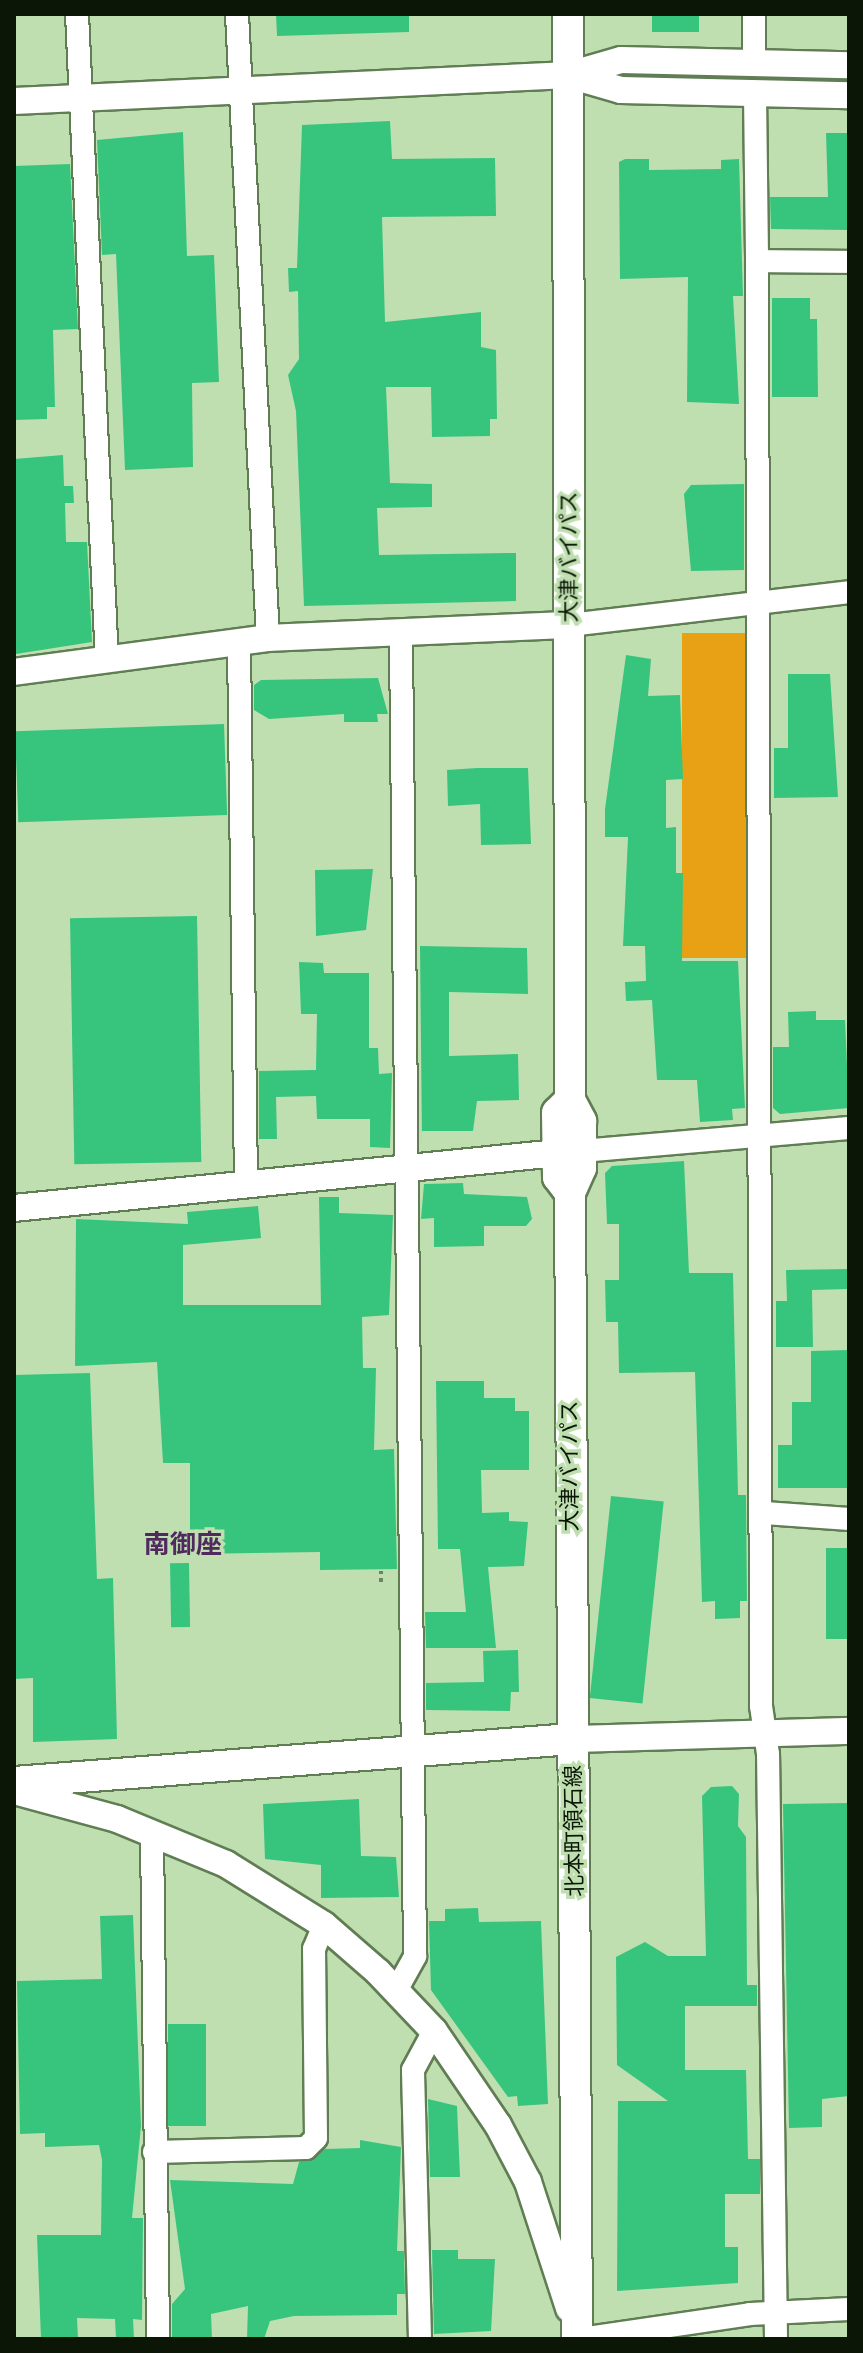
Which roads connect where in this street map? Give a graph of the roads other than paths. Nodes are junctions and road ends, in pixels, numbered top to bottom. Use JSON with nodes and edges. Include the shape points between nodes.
{"nodes":[{"id":1,"x":77,"y":14,"type":"edge"},
{"id":2,"x":237,"y":14,"type":"edge"},
{"id":3,"x":568,"y":14,"type":"edge"},
{"id":4,"x":754,"y":14,"type":"edge"},
{"id":5,"x":754,"y":63,"type":"junction"},
{"id":6,"x":849,"y":65,"type":"edge"},
{"id":7,"x":569,"y":75,"type":"junction"},
{"id":8,"x":241,"y":91,"type":"junction"},
{"id":9,"x":755,"y":93,"type":"junction"},
{"id":10,"x":849,"y":95,"type":"edge"},
{"id":11,"x":82,"y":98,"type":"junction"},
{"id":12,"x":14,"y":101,"type":"edge"},
{"id":13,"x":757,"y":261,"type":"junction"},
{"id":14,"x":849,"y":262,"type":"edge"},
{"id":15,"x":849,"y":592,"type":"edge"},
{"id":16,"x":759,"y":603,"type":"junction"},
{"id":17,"x":570,"y":625,"type":"junction"},
{"id":18,"x":401,"y":632,"type":"junction"},
{"id":19,"x":268,"y":638,"type":"junction"},
{"id":20,"x":239,"y":643,"type":"junction"},
{"id":21,"x":107,"y":661,"type":"junction"},
{"id":22,"x":14,"y":672,"type":"edge"},
{"id":23,"x":849,"y":1128,"type":"edge"},
{"id":24,"x":763,"y":1135,"type":"junction"},
{"id":25,"x":569,"y":1152,"type":"junction"},
{"id":26,"x":406,"y":1171,"type":"junction"},
{"id":27,"x":246,"y":1186,"type":"junction"},
{"id":28,"x":14,"y":1208,"type":"edge"},
{"id":29,"x":765,"y":1513,"type":"junction"},
{"id":30,"x":849,"y":1519,"type":"edge"},
{"id":31,"x":765,"y":1729,"type":"junction"},
{"id":32,"x":849,"y":1731,"type":"edge"},
{"id":33,"x":572,"y":1739,"type":"junction"},
{"id":34,"x":411,"y":1752,"type":"junction"},
{"id":35,"x":14,"y":1782,"type":"edge"},
{"id":36,"x":14,"y":1791,"type":"edge"},
{"id":37,"x":152,"y":1832,"type":"junction"},
{"id":38,"x":324,"y":1925,"type":"junction"},
{"id":39,"x":397,"y":1989,"type":"junction"},
{"id":40,"x":434,"y":2031,"type":"junction"},
{"id":41,"x":154,"y":2152,"type":"junction"},
{"id":42,"x":849,"y":2309,"type":"edge"},
{"id":43,"x":775,"y":2313,"type":"junction"},
{"id":44,"x":158,"y":2339,"type":"edge"},
{"id":45,"x":420,"y":2339,"type":"edge"},
{"id":46,"x":578,"y":2339,"type":"edge"},
{"id":47,"x":776,"y":2339,"type":"edge"}],
"edges":[{"from":1,"to":11,"type":"street"},
{"from":2,"to":8,"type":"street"},
{"from":3,"to":7,"type":"main road","name":"大津バイパス"},
{"from":4,"to":5,"type":"street"},
{"from":5,"to":6,"type":"street"},
{"from":5,"to":7,"type":"street","via":[[621,60]]},
{"from":7,"to":8,"type":"street"},
{"from":7,"to":9,"type":"street","via":[[621,90]]},
{"from":7,"to":17,"type":"main road","name":"大津バイパス"},
{"from":8,"to":11,"type":"street"},
{"from":8,"to":19,"type":"street"},
{"from":9,"to":10,"type":"street"},
{"from":9,"to":13,"type":"street"},
{"from":11,"to":12,"type":"street"},
{"from":11,"to":21,"type":"street"},
{"from":13,"to":14,"type":"street"},
{"from":13,"to":16,"type":"street"},
{"from":15,"to":16,"type":"street"},
{"from":16,"to":17,"type":"street"},
{"from":16,"to":24,"type":"street"},
{"from":17,"to":18,"type":"street"},
{"from":17,"to":25,"type":"main road","name":"大津バイパス","via":[[570,1100],[557,1113]]},
{"from":18,"to":19,"type":"street"},
{"from":18,"to":26,"type":"street"},
{"from":19,"to":20,"type":"street"},
{"from":20,"to":21,"type":"street"},
{"from":20,"to":27,"type":"street"},
{"from":21,"to":22,"type":"street"},
{"from":23,"to":24,"type":"street"},
{"from":24,"to":25,"type":"street"},
{"from":24,"to":29,"type":"street"},
{"from":25,"to":26,"type":"street"},
{"from":25,"to":33,"type":"main road","name":"大津バイパス","via":[[558,1177],[570,1193]]},
{"from":26,"to":27,"type":"street"},
{"from":26,"to":34,"type":"street"},
{"from":27,"to":28,"type":"street"},
{"from":29,"to":30,"type":"street"},
{"from":29,"to":31,"type":"street"},
{"from":31,"to":32,"type":"street"},
{"from":31,"to":33,"type":"street"},
{"from":31,"to":43,"type":"street"},
{"from":33,"to":34,"type":"main road","name":"北本町領石線"},
{"from":33,"to":46,"type":"main road","name":"北本町領石線"},
{"from":34,"to":35,"type":"main road","name":"北本町領石線"},
{"from":34,"to":39,"type":"street","via":[[415,1956]]},
{"from":36,"to":37,"type":"street"},
{"from":37,"to":38,"type":"street","via":[[226,1864]]},
{"from":37,"to":41,"type":"street"},
{"from":38,"to":39,"type":"street"},
{"from":38,"to":41,"type":"street","via":[[314,1949],[316,2138],[306,2148]]},
{"from":39,"to":40,"type":"street"},
{"from":40,"to":45,"type":"street","via":[[413,2070]]},
{"from":40,"to":46,"type":"street","via":[[528,2182]]},
{"from":41,"to":44,"type":"street"},
{"from":42,"to":43,"type":"street"},
{"from":43,"to":46,"type":"street"},
{"from":43,"to":47,"type":"street"}]}
